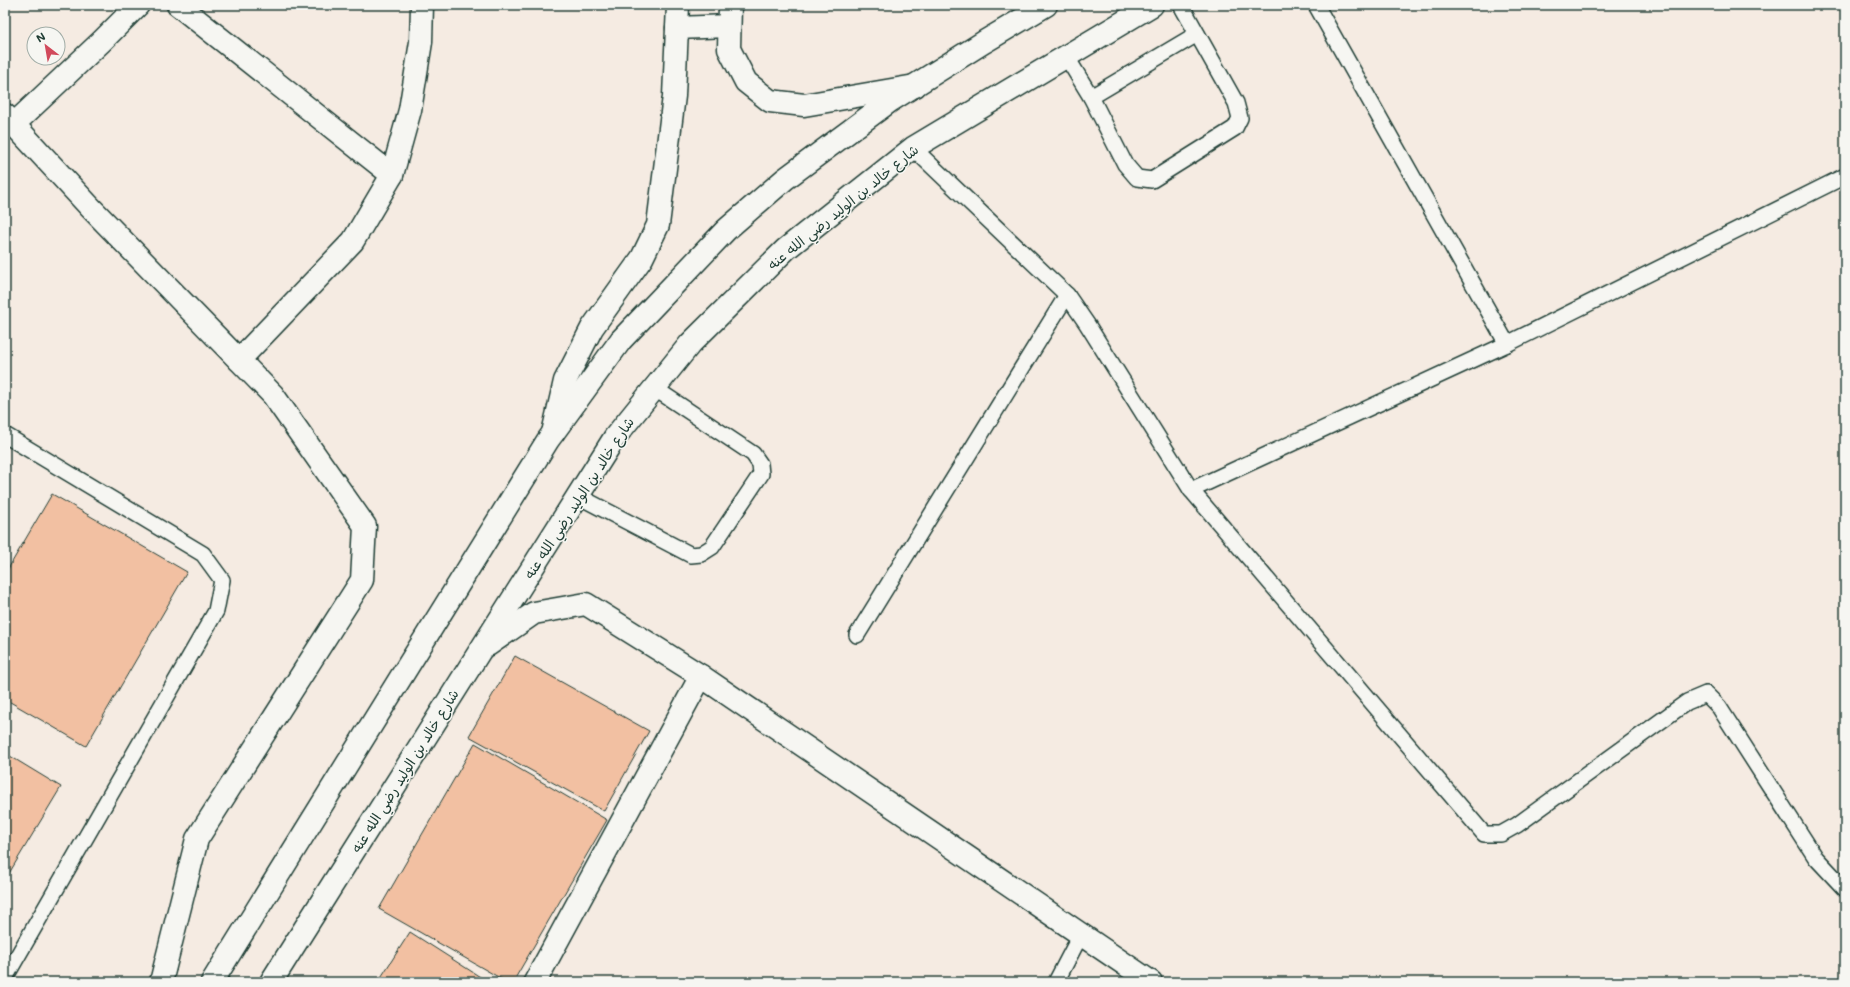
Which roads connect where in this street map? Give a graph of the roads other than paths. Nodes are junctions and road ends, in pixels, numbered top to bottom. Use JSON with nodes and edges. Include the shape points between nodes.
{"nodes":[{"id":1,"x":138,"y":5,"type":"edge"},
{"id":2,"x":178,"y":5,"type":"edge"},
{"id":3,"x":422,"y":5,"type":"edge"},
{"id":4,"x":678,"y":5,"type":"edge"},
{"id":5,"x":730,"y":5,"type":"edge"},
{"id":6,"x":1046,"y":5,"type":"edge"},
{"id":7,"x":1152,"y":5,"type":"edge"},
{"id":8,"x":1181,"y":5,"type":"edge"},
{"id":9,"x":1316,"y":5,"type":"edge"},
{"id":10,"x":730,"y":26,"type":"junction"},
{"id":11,"x":677,"y":28,"type":"junction"},
{"id":12,"x":1197,"y":34,"type":"junction"},
{"id":13,"x":1066,"y":56,"type":"junction"},
{"id":14,"x":915,"y":86,"type":"junction"},
{"id":15,"x":1091,"y":96,"type":"junction"},
{"id":16,"x":9,"y":120,"type":"edge"},
{"id":17,"x":913,"y":148,"type":"junction"},
{"id":18,"x":392,"y":175,"type":"junction"},
{"id":19,"x":1845,"y":176,"type":"edge"},
{"id":20,"x":1067,"y":296,"type":"junction"},
{"id":21,"x":1507,"y":344,"type":"junction"},
{"id":22,"x":239,"y":360,"type":"junction"},
{"id":23,"x":654,"y":388,"type":"junction"},
{"id":24,"x":553,"y":434,"type":"junction"},
{"id":25,"x":5,"y":435,"type":"edge"},
{"id":26,"x":1191,"y":490,"type":"junction"},
{"id":27,"x":578,"y":496,"type":"junction"},
{"id":28,"x":857,"y":635,"type":"dead end"},
{"id":29,"x":482,"y":649,"type":"junction"},
{"id":30,"x":701,"y":676,"type":"junction"},
{"id":31,"x":1845,"y":889,"type":"edge"},
{"id":32,"x":1081,"y":934,"type":"junction"},
{"id":33,"x":5,"y":978,"type":"edge"},
{"id":34,"x":161,"y":982,"type":"edge"},
{"id":35,"x":212,"y":982,"type":"edge"},
{"id":36,"x":271,"y":982,"type":"edge"},
{"id":37,"x":535,"y":982,"type":"edge"},
{"id":38,"x":1056,"y":982,"type":"edge"},
{"id":39,"x":1151,"y":982,"type":"edge"}],
"edges":[{"from":1,"to":16,"type":"main road","via":[[102,41]]},
{"from":2,"to":18,"type":"main road"},
{"from":3,"to":18,"type":"main road","via":[[421,42],[410,110]]},
{"from":4,"to":11,"type":"main road"},
{"from":5,"to":10,"type":"main road"},
{"from":6,"to":14,"type":"main road"},
{"from":7,"to":13,"type":"main road","name":"شارع خالد بن الوليد رضي الله عنه"},
{"from":8,"to":12,"type":"lane"},
{"from":9,"to":21,"type":"lane"},
{"from":10,"to":11,"type":"main road"},
{"from":10,"to":14,"type":"main road","via":[[729,49],[746,82],[770,101],[804,105]]},
{"from":11,"to":24,"type":"main road","via":[[674,96],[658,225],[642,258],[592,328],[568,374]]},
{"from":12,"to":15,"type":"lane"},
{"from":12,"to":15,"type":"lane","via":[[1236,103],[1240,118],[1235,128],[1152,180],[1137,178],[1125,164]]},
{"from":13,"to":15,"type":"lane"},
{"from":13,"to":17,"type":"main road","name":"شارع خالد بن الوليد رضي الله عنه"},
{"from":14,"to":24,"type":"main road","via":[[890,101],[785,179],[726,230],[622,340]]},
{"from":16,"to":22,"type":"main road"},
{"from":17,"to":20,"type":"lane"},
{"from":17,"to":23,"type":"main road","name":"شارع خالد بن الوليد رضي الله عنه","via":[[786,249],[690,344]]},
{"from":18,"to":22,"type":"main road","via":[[353,241]]},
{"from":19,"to":21,"type":"lane"},
{"from":20,"to":26,"type":"lane"},
{"from":20,"to":28,"type":"lane"},
{"from":21,"to":26,"type":"lane"},
{"from":22,"to":34,"type":"main road","via":[[273,395],[365,526],[362,580],[197,839]]},
{"from":23,"to":27,"type":"main road","name":"شارع خالد بن الوليد رضي الله عنه","via":[[615,437]]},
{"from":23,"to":27,"type":"lane","via":[[753,454],[760,464],[761,474],[712,547],[701,554],[691,555]]},
{"from":24,"to":35,"type":"main road"},
{"from":25,"to":33,"type":"lane","via":[[203,554],[222,580],[216,610]]},
{"from":26,"to":31,"type":"lane","via":[[1484,834],[1501,834],[1517,825],[1687,702],[1706,694],[1719,707],[1816,858]]},
{"from":27,"to":29,"type":"main road","name":"شارع خالد بن الوليد رضي الله عنه"},
{"from":29,"to":30,"type":"main road","via":[[534,613],[586,604]]},
{"from":29,"to":36,"type":"main road","name":"شارع خالد بن الوليد رضي الله عنه"},
{"from":30,"to":32,"type":"main road"},
{"from":30,"to":37,"type":"main road"},
{"from":32,"to":38,"type":"lane"},
{"from":32,"to":39,"type":"main road"}]}
